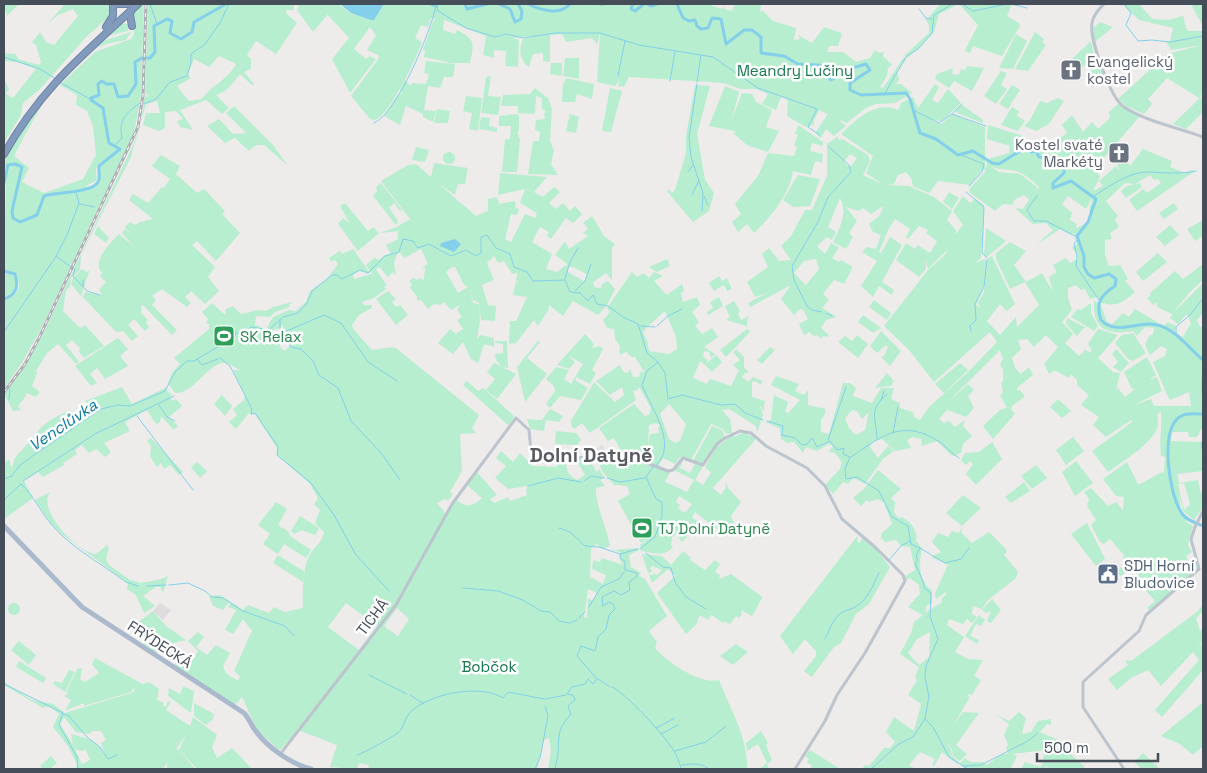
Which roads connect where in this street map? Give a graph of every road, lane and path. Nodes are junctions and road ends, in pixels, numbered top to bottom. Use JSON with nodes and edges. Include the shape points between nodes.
{"nodes":[{"id":1,"x":116,"y":4,"type":"edge"},
{"id":2,"x":1104,"y":4,"type":"edge"},
{"id":3,"x":133,"y":5,"type":"edge"},
{"id":4,"x":122,"y":12,"type":"junction"},
{"id":5,"x":115,"y":24,"type":"junction"},
{"id":6,"x":106,"y":27,"type":"junction"},
{"id":7,"x":1203,"y":137,"type":"edge"},
{"id":8,"x":4,"y":146,"type":"edge"},
{"id":9,"x":4,"y":154,"type":"edge"},
{"id":10,"x":1203,"y":512,"type":"edge"},
{"id":11,"x":4,"y":526,"type":"edge"},
{"id":12,"x":280,"y":753,"type":"junction"},
{"id":13,"x":311,"y":769,"type":"edge"},
{"id":14,"x":796,"y":769,"type":"edge"},
{"id":15,"x":1124,"y":769,"type":"edge"}],
"edges":[{"from":1,"to":3,"type":"highway"},
{"from":1,"to":4,"type":"highway"},
{"from":1,"to":6,"type":"highway"},
{"from":2,"to":7,"type":"street","via":[[1092,19],[1092,37],[1097,56],[1119,102],[1138,114]]},
{"from":3,"to":4,"type":"highway"},
{"from":3,"to":5,"type":"highway"},
{"from":3,"to":5,"type":"highway","via":[[130,15],[132,26],[126,22]]},
{"from":4,"to":5,"type":"highway"},
{"from":4,"to":6,"type":"highway"},
{"from":5,"to":9,"type":"highway","via":[[46,92],[26,117]]},
{"from":6,"to":8,"type":"highway","via":[[42,90]]},
{"from":10,"to":15,"type":"street","via":[[1193,533],[1192,545],[1198,569],[1146,615],[1137,632],[1084,681],[1083,707]]},
{"from":11,"to":12,"type":"main road","name":"FRÝDECKÁ","via":[[82,608],[245,714],[258,734]]},
{"from":12,"to":13,"type":"main road","name":"FRÝDECKÁ"},
{"from":12,"to":14,"type":"street","name":"TICHÁ","via":[[396,605],[452,504],[516,418],[528,429],[534,453],[636,459],[668,471],[673,470],[683,458],[703,465],[721,440],[744,430],[807,468],[825,486],[838,513],[903,575],[905,581]]}]}
